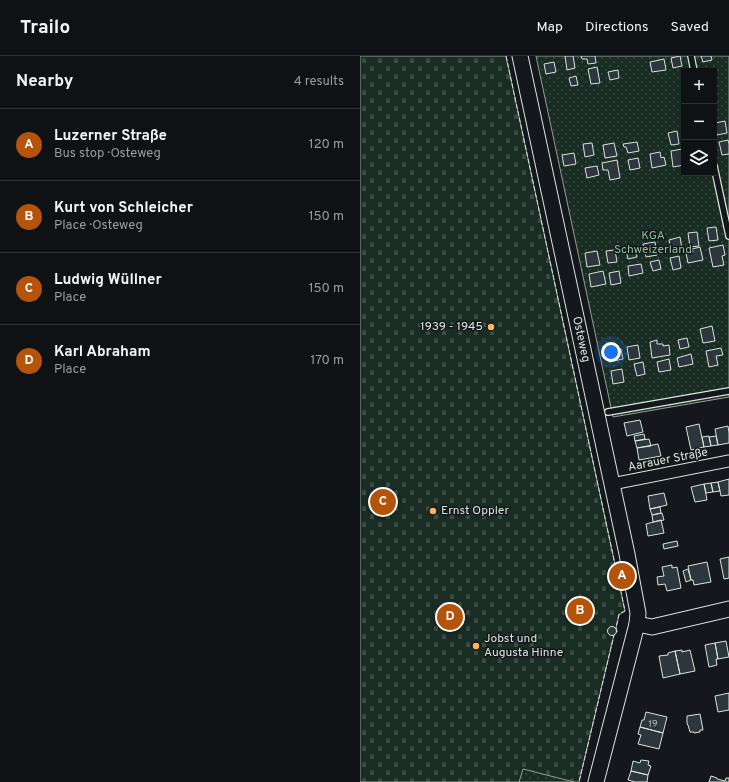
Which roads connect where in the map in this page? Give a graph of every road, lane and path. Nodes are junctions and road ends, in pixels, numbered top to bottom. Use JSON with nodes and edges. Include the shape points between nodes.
{"nodes":[{"id":1,"x":520,"y":56,"type":"edge"},
{"id":2,"x":691,"y":56,"type":"edge"},
{"id":3,"x":693,"y":68,"type":"edge"},
{"id":4,"x":716,"y":176,"type":"edge"},
{"id":5,"x":729,"y":236,"type":"edge"},
{"id":6,"x":729,"y":391,"type":"edge"},
{"id":7,"x":608,"y":412,"type":"dead end"},
{"id":8,"x":729,"y":461,"type":"edge"},
{"id":9,"x":612,"y":484,"type":"junction"},
{"id":10,"x":729,"y":609,"type":"edge"},
{"id":11,"x":637,"y":624,"type":"junction"},
{"id":12,"x":596,"y":782,"type":"edge"}],
"edges":[{"from":1,"to":9,"type":"street","name":"Osteweg"},
{"from":2,"to":3,"type":"lane"},
{"from":4,"to":5,"type":"lane"},
{"from":6,"to":7,"type":"lane"},
{"from":8,"to":9,"type":"street","name":"Aarauer Straße"},
{"from":9,"to":11,"type":"street","name":"Osteweg","via":[[632,578],[638,613]]},
{"from":10,"to":11,"type":"street","via":[[652,627]]},
{"from":11,"to":12,"type":"street","name":"Osteweg"}]}
